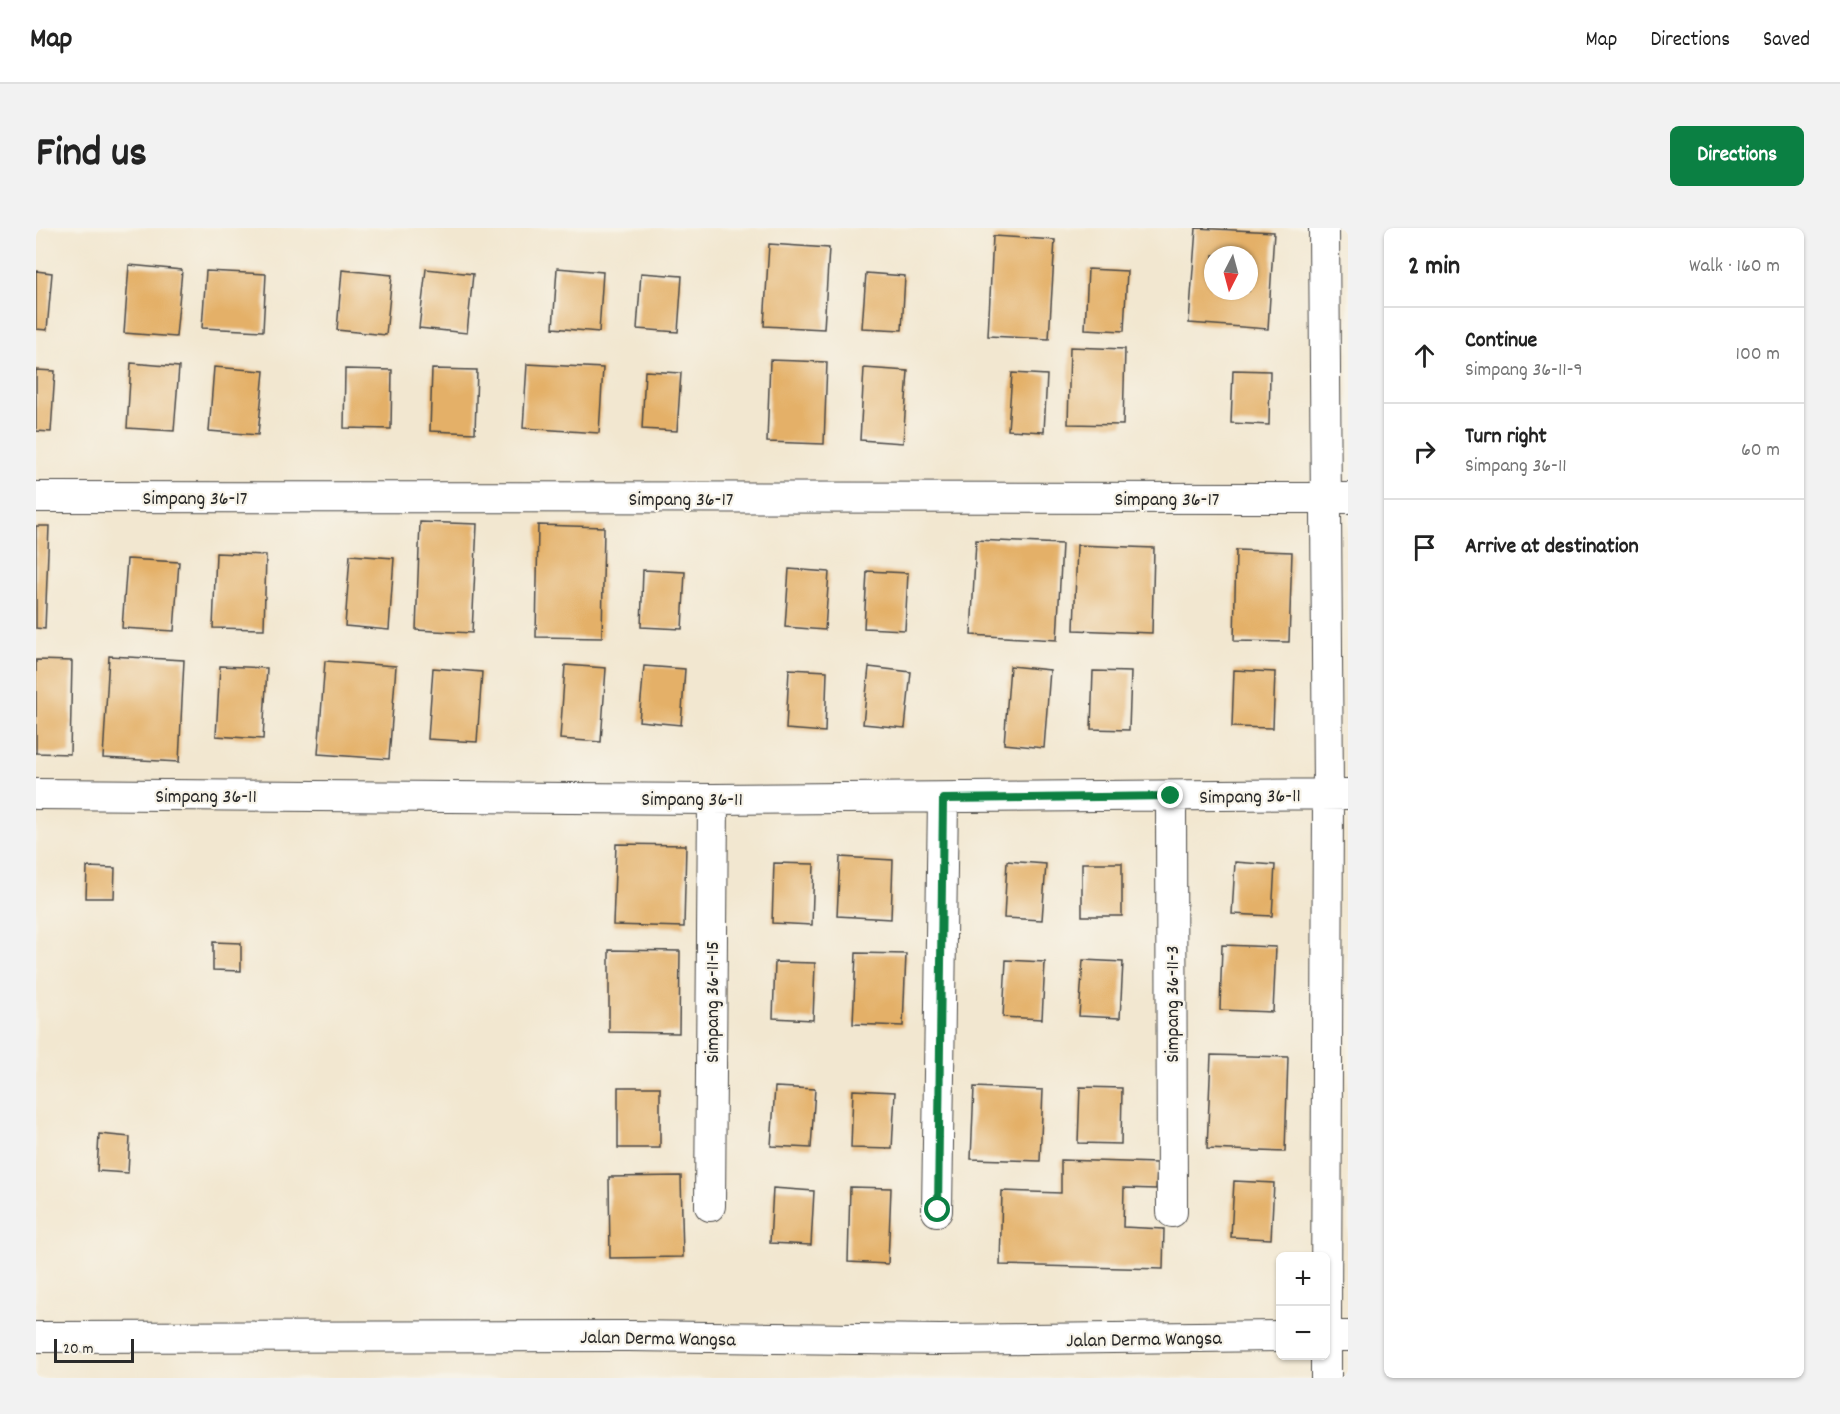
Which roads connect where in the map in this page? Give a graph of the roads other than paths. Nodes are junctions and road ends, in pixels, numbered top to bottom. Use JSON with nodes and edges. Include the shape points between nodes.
{"nodes":[{"id":1,"x":1324,"y":228,"type":"edge"},
{"id":2,"x":36,"y":497,"type":"edge"},
{"id":3,"x":1337,"y":498,"type":"edge"},
{"id":4,"x":36,"y":794,"type":"edge"},
{"id":5,"x":1338,"y":794,"type":"edge"},
{"id":6,"x":1171,"y":796,"type":"junction"},
{"id":7,"x":713,"y":799,"type":"junction"},
{"id":8,"x":943,"y":799,"type":"junction"},
{"id":9,"x":710,"y":1206,"type":"dead end"},
{"id":10,"x":938,"y":1210,"type":"dead end"},
{"id":11,"x":1172,"y":1212,"type":"dead end"},
{"id":12,"x":1326,"y":1306,"type":"edge"},
{"id":13,"x":1276,"y":1336,"type":"edge"},
{"id":14,"x":1330,"y":1336,"type":"edge"},
{"id":15,"x":1348,"y":1336,"type":"edge"},
{"id":16,"x":36,"y":1337,"type":"edge"}],
"edges":[{"from":1,"to":3,"type":"street"},
{"from":2,"to":3,"type":"street","name":"Simpang 36-17"},
{"from":3,"to":5,"type":"street"},
{"from":4,"to":7,"type":"street","name":"Simpang 36-11"},
{"from":5,"to":6,"type":"street","name":"Simpang 36-11"},
{"from":5,"to":12,"type":"street"},
{"from":6,"to":8,"type":"street","name":"Simpang 36-11"},
{"from":6,"to":11,"type":"street","name":"Simpang 36-11-3"},
{"from":7,"to":8,"type":"street","name":"Simpang 36-11"},
{"from":7,"to":9,"type":"street","name":"Simpang 36-11-15"},
{"from":8,"to":10,"type":"street"},
{"from":13,"to":16,"type":"street","name":"Jalan Derma Wangsa","via":[[940,1340]]},
{"from":14,"to":15,"type":"street"}]}
